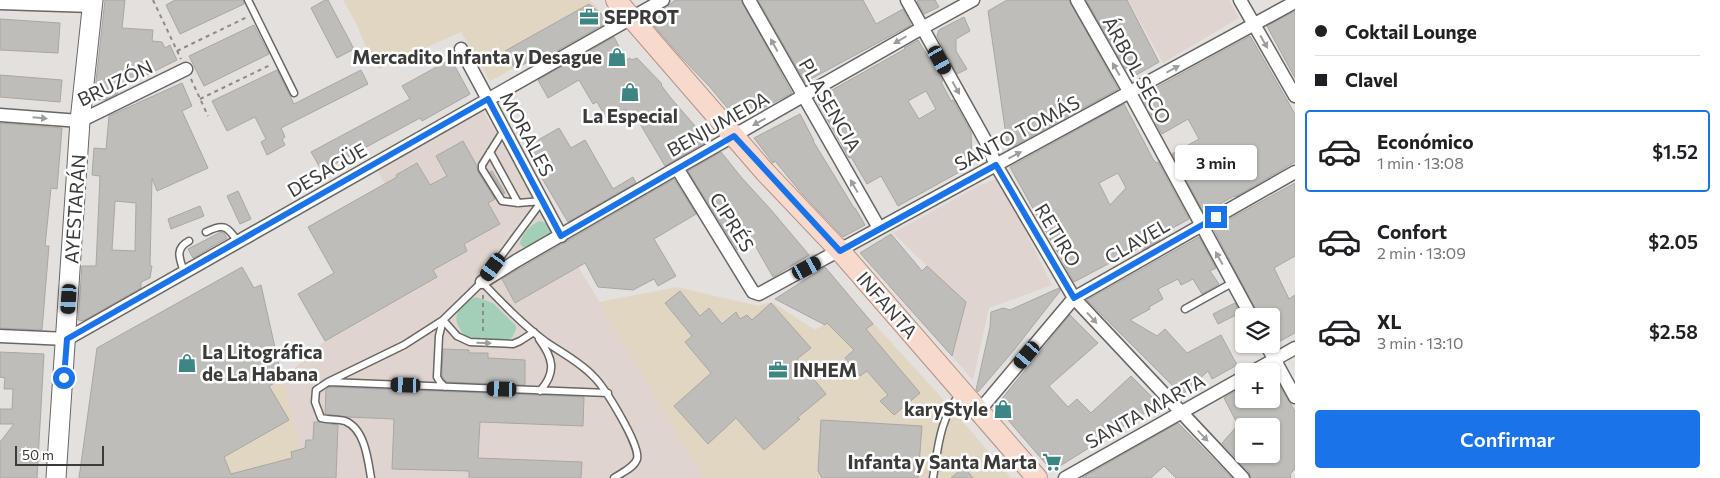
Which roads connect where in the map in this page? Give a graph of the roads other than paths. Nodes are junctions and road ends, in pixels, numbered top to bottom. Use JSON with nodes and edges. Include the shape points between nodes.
{"nodes":[{"id":1,"x":248,"y":0,"type":"edge"},
{"id":2,"x":616,"y":0,"type":"edge"},
{"id":3,"x":663,"y":0,"type":"edge"},
{"id":4,"x":749,"y":0,"type":"edge"},
{"id":5,"x":907,"y":0,"type":"edge"},
{"id":6,"x":973,"y":0,"type":"edge"},
{"id":7,"x":1077,"y":0,"type":"edge"},
{"id":8,"x":1240,"y":0,"type":"edge"},
{"id":9,"x":1295,"y":2,"type":"edge"},
{"id":10,"x":0,"y":3,"type":"edge"},
{"id":11,"x":92,"y":3,"type":"edge"},
{"id":12,"x":632,"y":18,"type":"junction"},
{"id":13,"x":1254,"y":25,"type":"junction"},
{"id":14,"x":922,"y":28,"type":"junction"},
{"id":15,"x":461,"y":49,"type":"dead end"},
{"id":16,"x":186,"y":69,"type":"dead end"},
{"id":17,"x":294,"y":93,"type":"dead end"},
{"id":18,"x":1130,"y":93,"type":"junction"},
{"id":19,"x":1295,"y":96,"type":"edge"},
{"id":20,"x":803,"y":97,"type":"junction"},
{"id":21,"x":488,"y":99,"type":"junction"},
{"id":22,"x":0,"y":114,"type":"edge"},
{"id":23,"x":80,"y":122,"type":"junction"},
{"id":24,"x":504,"y":130,"type":"junction"},
{"id":25,"x":734,"y":136,"type":"junction"},
{"id":26,"x":490,"y":152,"type":"junction"},
{"id":27,"x":996,"y":165,"type":"junction"},
{"id":28,"x":676,"y":168,"type":"junction"},
{"id":29,"x":1295,"y":172,"type":"edge"},
{"id":30,"x":542,"y":201,"type":"junction"},
{"id":31,"x":518,"y":203,"type":"junction"},
{"id":32,"x":1201,"y":226,"type":"junction"},
{"id":33,"x":879,"y":228,"type":"junction"},
{"id":34,"x":206,"y":232,"type":"dead end"},
{"id":35,"x":561,"y":236,"type":"junction"},
{"id":36,"x":189,"y":241,"type":"dead end"},
{"id":37,"x":238,"y":242,"type":"junction"},
{"id":38,"x":840,"y":251,"type":"junction"},
{"id":39,"x":184,"y":272,"type":"junction"},
{"id":40,"x":482,"y":282,"type":"junction"},
{"id":41,"x":1232,"y":282,"type":"junction"},
{"id":42,"x":756,"y":294,"type":"joint"},
{"id":43,"x":1074,"y":298,"type":"junction"},
{"id":44,"x":1247,"y":308,"type":"edge"},
{"id":45,"x":1185,"y":309,"type":"dead end"},
{"id":46,"x":443,"y":320,"type":"junction"},
{"id":47,"x":534,"y":332,"type":"junction"},
{"id":48,"x":0,"y":336,"type":"edge"},
{"id":49,"x":67,"y":339,"type":"junction"},
{"id":50,"x":1295,"y":348,"type":"edge"},
{"id":51,"x":1271,"y":353,"type":"edge"},
{"id":52,"x":1275,"y":359,"type":"junction"},
{"id":53,"x":1268,"y":363,"type":"edge"},
{"id":54,"x":328,"y":382,"type":"junction"},
{"id":55,"x":1235,"y":382,"type":"edge"},
{"id":56,"x":445,"y":387,"type":"junction"},
{"id":57,"x":540,"y":391,"type":"junction"},
{"id":58,"x":962,"y":392,"type":"junction"},
{"id":59,"x":608,"y":393,"type":"junction"},
{"id":60,"x":1295,"y":396,"type":"edge"},
{"id":61,"x":979,"y":411,"type":"junction"},
{"id":62,"x":1180,"y":413,"type":"junction"},
{"id":63,"x":58,"y":477,"type":"edge"},
{"id":64,"x":371,"y":478,"type":"edge"},
{"id":65,"x":614,"y":478,"type":"edge"},
{"id":66,"x":933,"y":478,"type":"edge"},
{"id":67,"x":1036,"y":478,"type":"edge"},
{"id":68,"x":1065,"y":478,"type":"edge"},
{"id":69,"x":1243,"y":478,"type":"edge"}],
"edges":[{"from":1,"to":17,"type":"lane"},
{"from":2,"to":12,"type":"main road","name":"INFANTA"},
{"from":3,"to":12,"type":"street","name":"DESAGÜE"},
{"from":20,"to":4,"type":"street","name":"PLASENCIA","one_way":true},
{"from":5,"to":14,"type":"street","name":"RETIRO"},
{"from":6,"to":14,"type":"street","name":"BENJUMEDA"},
{"from":18,"to":7,"type":"street","name":"ÁRBOL SECO","one_way":true},
{"from":8,"to":13,"type":"street"},
{"from":9,"to":13,"type":"street","name":"SANTO TOMÁS"},
{"from":10,"to":11,"type":"street"},
{"from":11,"to":23,"type":"main road","name":"AYESTARÁN"},
{"from":12,"to":21,"type":"street","name":"DESAGÜE"},
{"from":12,"to":25,"type":"main road","name":"INFANTA"},
{"from":18,"to":13,"type":"street","name":"SANTO TOMÁS","one_way":true},
{"from":13,"to":19,"type":"street","one_way":true},
{"from":14,"to":20,"type":"street","name":"BENJUMEDA","one_way":true},
{"from":14,"to":27,"type":"street","name":"RETIRO","one_way":true},
{"from":15,"to":21,"type":"street","name":"MORALES"},
{"from":16,"to":23,"type":"street","name":"BRUZÓN"},
{"from":27,"to":18,"type":"street","name":"SANTO TOMÁS","one_way":true},
{"from":18,"to":32,"type":"street","name":"ÁRBOL SECO"},
{"from":20,"to":25,"type":"street","name":"BENJUMEDA","one_way":true},
{"from":33,"to":20,"type":"street","name":"PLASENCIA","one_way":true},
{"from":21,"to":24,"type":"street","name":"MORALES"},
{"from":21,"to":37,"type":"street","name":"DESAGÜE"},
{"from":22,"to":23,"type":"street","name":"BRUZÓN","one_way":true},
{"from":23,"to":49,"type":"main road","name":"AYESTARÁN"},
{"from":24,"to":26,"type":"lane"},
{"from":24,"to":30,"type":"street","name":"MORALES"},
{"from":25,"to":28,"type":"street","name":"BENJUMEDA"},
{"from":25,"to":38,"type":"main road","name":"INFANTA"},
{"from":26,"to":31,"type":"lane"},
{"from":26,"to":31,"type":"lane","via":[[482,165],[483,172],[502,201]]},
{"from":27,"to":33,"type":"street","name":"SANTO TOMÁS"},
{"from":27,"to":43,"type":"street","name":"RETIRO"},
{"from":28,"to":35,"type":"street","name":"BENJUMEDA"},
{"from":28,"to":42,"type":"street","name":"CIPRÉS"},
{"from":29,"to":32,"type":"street","name":"CLAVEL"},
{"from":30,"to":31,"type":"lane"},
{"from":30,"to":35,"type":"street","name":"MORALES"},
{"from":30,"to":40,"type":"lane"},
{"from":41,"to":32,"type":"street","name":"ÁRBOL SECO","one_way":true},
{"from":32,"to":43,"type":"street","name":"CLAVEL"},
{"from":33,"to":38,"type":"street","name":"SANTO TOMÁS"},
{"from":34,"to":37,"type":"lane","via":[[225,227]]},
{"from":35,"to":40,"type":"street","name":"BENJUMEDA"},
{"from":36,"to":39,"type":"lane","via":[[179,250]]},
{"from":37,"to":39,"type":"street","name":"DESAGÜE"},
{"from":38,"to":42,"type":"street","name":"SANTO TOMÁS"},
{"from":38,"to":58,"type":"main road","name":"INFANTA"},
{"from":39,"to":49,"type":"street","name":"DESAGÜE"},
{"from":40,"to":46,"type":"lane"},
{"from":40,"to":47,"type":"lane"},
{"from":41,"to":44,"type":"street","name":"ÁRBOL SECO"},
{"from":41,"to":45,"type":"lane"},
{"from":43,"to":61,"type":"street","name":"CLAVEL"},
{"from":43,"to":62,"type":"street","name":"RETIRO","one_way":true},
{"from":46,"to":47,"type":"lane","one_way":true,"via":[[457,336],[483,344],[513,344]]},
{"from":46,"to":54,"type":"lane","via":[[404,345]]},
{"from":46,"to":56,"type":"lane","via":[[437,377]]},
{"from":47,"to":57,"type":"lane","via":[[552,365],[550,378]]},
{"from":47,"to":59,"type":"lane","via":[[589,371]]},
{"from":48,"to":49,"type":"street"},
{"from":49,"to":63,"type":"main road","name":"AYESTARÁN"},
{"from":50,"to":52,"type":"street"},
{"from":51,"to":52,"type":"street"},
{"from":52,"to":53,"type":"street"},
{"from":52,"to":60,"type":"street"},
{"from":54,"to":56,"type":"lane"},
{"from":54,"to":64,"type":"lane","via":[[316,390],[319,415],[323,419],[346,422],[358,431]]},
{"from":55,"to":62,"type":"street","name":"SANTA MARTA"},
{"from":56,"to":57,"type":"lane"},
{"from":57,"to":59,"type":"lane"},
{"from":58,"to":61,"type":"main road","name":"INFANTA"},
{"from":58,"to":66,"type":"lane","via":[[952,403],[942,426]]},
{"from":59,"to":65,"type":"lane","via":[[637,454],[631,467]]},
{"from":61,"to":67,"type":"main road","name":"INFANTA"},
{"from":62,"to":68,"type":"street","name":"SANTA MARTA"},
{"from":62,"to":69,"type":"street","name":"RETIRO","one_way":true}]}
